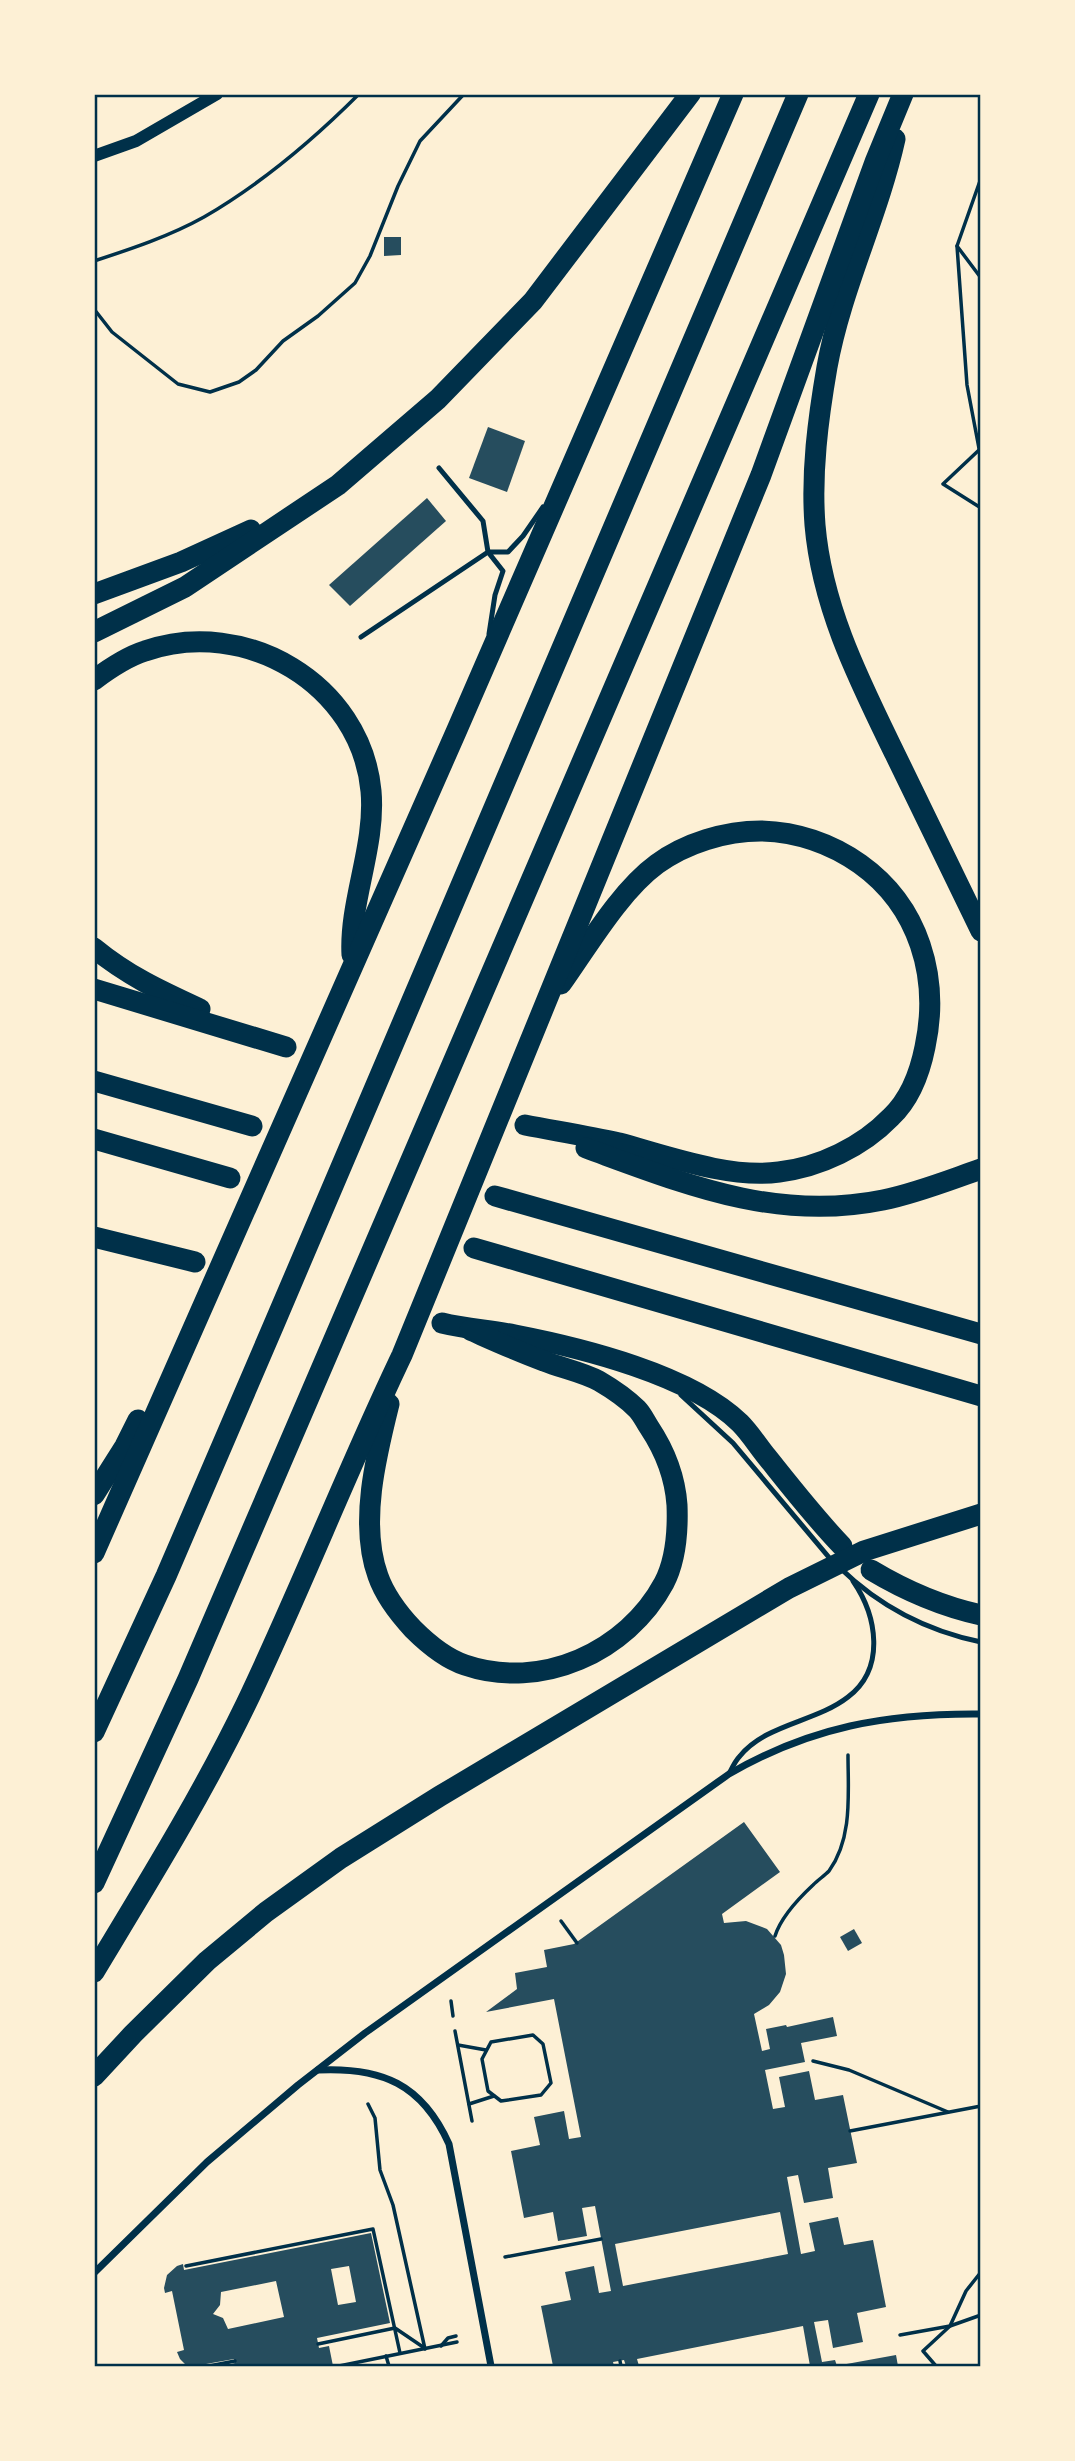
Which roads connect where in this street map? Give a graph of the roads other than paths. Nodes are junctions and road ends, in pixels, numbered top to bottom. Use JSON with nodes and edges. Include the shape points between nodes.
{"nodes":[{"id":1,"x":217,"y":94,"type":"edge"},
{"id":2,"x":690,"y":94,"type":"edge"},
{"id":3,"x":733,"y":94,"type":"edge"},
{"id":4,"x":798,"y":94,"type":"edge"},
{"id":5,"x":869,"y":94,"type":"edge"},
{"id":6,"x":904,"y":94,"type":"edge"},
{"id":7,"x":94,"y":156,"type":"edge"},
{"id":8,"x":573,"y":464,"type":"junction"},
{"id":9,"x":439,"y":468,"type":"dead end"},
{"id":10,"x":354,"y":473,"type":"junction"},
{"id":11,"x":551,"y":495,"type":"dead end"},
{"id":12,"x":544,"y":505,"type":"dead end"},
{"id":13,"x":488,"y":552,"type":"junction"},
{"id":14,"x":94,"y":594,"type":"edge"},
{"id":15,"x":94,"y":632,"type":"edge"},
{"id":16,"x":360,"y":637,"type":"dead end"},
{"id":17,"x":483,"y":670,"type":"junction"},
{"id":18,"x":94,"y":680,"type":"edge"},
{"id":19,"x":981,"y":931,"type":"edge"},
{"id":20,"x":94,"y":948,"type":"edge"},
{"id":21,"x":352,"y":964,"type":"junction"},
{"id":22,"x":94,"y":989,"type":"edge"},
{"id":23,"x":540,"y":1014,"type":"junction"},
{"id":24,"x":252,"y":1035,"type":"junction"},
{"id":25,"x":286,"y":1046,"type":"dead end"},
{"id":26,"x":94,"y":1081,"type":"edge"},
{"id":27,"x":252,"y":1126,"type":"dead end"},
{"id":28,"x":94,"y":1139,"type":"edge"},
{"id":29,"x":981,"y":1168,"type":"edge"},
{"id":30,"x":230,"y":1178,"type":"dead end"},
{"id":31,"x":495,"y":1196,"type":"dead end"},
{"id":32,"x":95,"y":1238,"type":"edge"},
{"id":33,"x":474,"y":1248,"type":"dead end"},
{"id":34,"x":195,"y":1262,"type":"dead end"},
{"id":35,"x":205,"y":1302,"type":"junction"},
{"id":36,"x":442,"y":1323,"type":"dead end"},
{"id":37,"x":470,"y":1330,"type":"junction"},
{"id":38,"x":981,"y":1334,"type":"edge"},
{"id":39,"x":402,"y":1355,"type":"junction"},
{"id":40,"x":658,"y":1374,"type":"junction"},
{"id":41,"x":981,"y":1396,"type":"edge"},
{"id":42,"x":94,"y":1495,"type":"edge"},
{"id":43,"x":981,"y":1514,"type":"edge"},
{"id":44,"x":842,"y":1546,"type":"dead end"},
{"id":45,"x":94,"y":1553,"type":"edge"},
{"id":46,"x":871,"y":1570,"type":"dead end"},
{"id":47,"x":851,"y":1579,"type":"junction"},
{"id":48,"x":981,"y":1615,"type":"edge"},
{"id":49,"x":981,"y":1642,"type":"edge"},
{"id":50,"x":981,"y":1714,"type":"edge"},
{"id":51,"x":94,"y":1732,"type":"edge"},
{"id":52,"x":729,"y":1774,"type":"junction"},
{"id":53,"x":94,"y":1883,"type":"edge"},
{"id":54,"x":94,"y":1972,"type":"edge"},
{"id":55,"x":318,"y":2070,"type":"junction"},
{"id":56,"x":94,"y":2076,"type":"edge"},
{"id":57,"x":94,"y":2273,"type":"edge"},
{"id":58,"x":491,"y":2367,"type":"edge"}],
"edges":[{"from":1,"to":7,"type":"street","via":[[136,141]]},
{"from":2,"to":10,"type":"highway","via":[[533,301],[438,399]]},
{"from":3,"to":8,"type":"highway"},
{"from":4,"to":51,"type":"highway","via":[[275,1322]]},
{"from":5,"to":53,"type":"highway","via":[[187,1679]]},
{"from":6,"to":19,"type":"highway","via":[[889,167],[827,365],[818,424],[816,526],[828,593],[855,672]]},
{"from":6,"to":23,"type":"highway","via":[[761,475]]},
{"from":8,"to":11,"type":"lane"},
{"from":8,"to":17,"type":"highway"},
{"from":9,"to":13,"type":"lane","via":[[483,521]]},
{"from":10,"to":14,"type":"highway","via":[[252,530]]},
{"from":10,"to":15,"type":"highway","via":[[185,587]]},
{"from":12,"to":13,"type":"lane","via":[[508,552]]},
{"from":13,"to":16,"type":"lane"},
{"from":13,"to":17,"type":"lane","via":[[503,571]]},
{"from":17,"to":21,"type":"highway"},
{"from":18,"to":21,"type":"highway","via":[[145,650],[203,642],[267,653],[322,689],[354,734],[367,763],[371,794]]},
{"from":20,"to":24,"type":"highway","via":[[122,971]]},
{"from":21,"to":35,"type":"highway"},
{"from":22,"to":24,"type":"highway"},
{"from":23,"to":29,"type":"highway","via":[[631,888],[657,864],[693,844],[753,831],[777,831],[828,845],[874,875],[896,898],[923,949],[931,1000],[928,1032],[911,1090],[893,1116],[837,1156],[801,1168],[759,1174],[526,1125],[702,1189],[780,1205],[813,1207],[884,1199]]},
{"from":23,"to":39,"type":"highway"},
{"from":24,"to":25,"type":"highway"},
{"from":26,"to":27,"type":"highway"},
{"from":28,"to":30,"type":"highway"},
{"from":31,"to":38,"type":"highway"},
{"from":32,"to":34,"type":"highway"},
{"from":33,"to":41,"type":"highway"},
{"from":35,"to":42,"type":"highway"},
{"from":35,"to":45,"type":"highway"},
{"from":36,"to":37,"type":"highway"},
{"from":37,"to":39,"type":"highway","via":[[598,1381],[638,1410],[664,1450],[676,1488],[678,1522],[665,1581],[645,1613],[609,1645],[574,1664],[531,1672],[495,1672],[463,1665],[426,1642],[391,1603],[378,1576],[370,1513],[378,1448]]},
{"from":37,"to":40,"type":"highway","via":[[514,1335]]},
{"from":39,"to":54,"type":"highway","via":[[244,1707],[202,1790]]},
{"from":40,"to":44,"type":"highway","via":[[740,1423]]},
{"from":40,"to":47,"type":"lane","via":[[733,1443]]},
{"from":43,"to":56,"type":"highway","via":[[864,1551],[789,1588],[341,1858],[206,1961]]},
{"from":46,"to":48,"type":"highway","via":[[907,1591]]},
{"from":47,"to":49,"type":"lane","via":[[922,1625]]},
{"from":47,"to":52,"type":"lane","via":[[862,1595],[874,1633],[874,1656],[867,1674],[849,1697],[762,1738],[740,1755]]},
{"from":50,"to":52,"type":"street","via":[[912,1715],[859,1723],[812,1736]]},
{"from":52,"to":55,"type":"street"},
{"from":55,"to":57,"type":"street","via":[[207,2162]]},
{"from":55,"to":58,"type":"street","via":[[354,2070],[388,2078],[410,2090],[439,2123],[449,2144]]}]}
